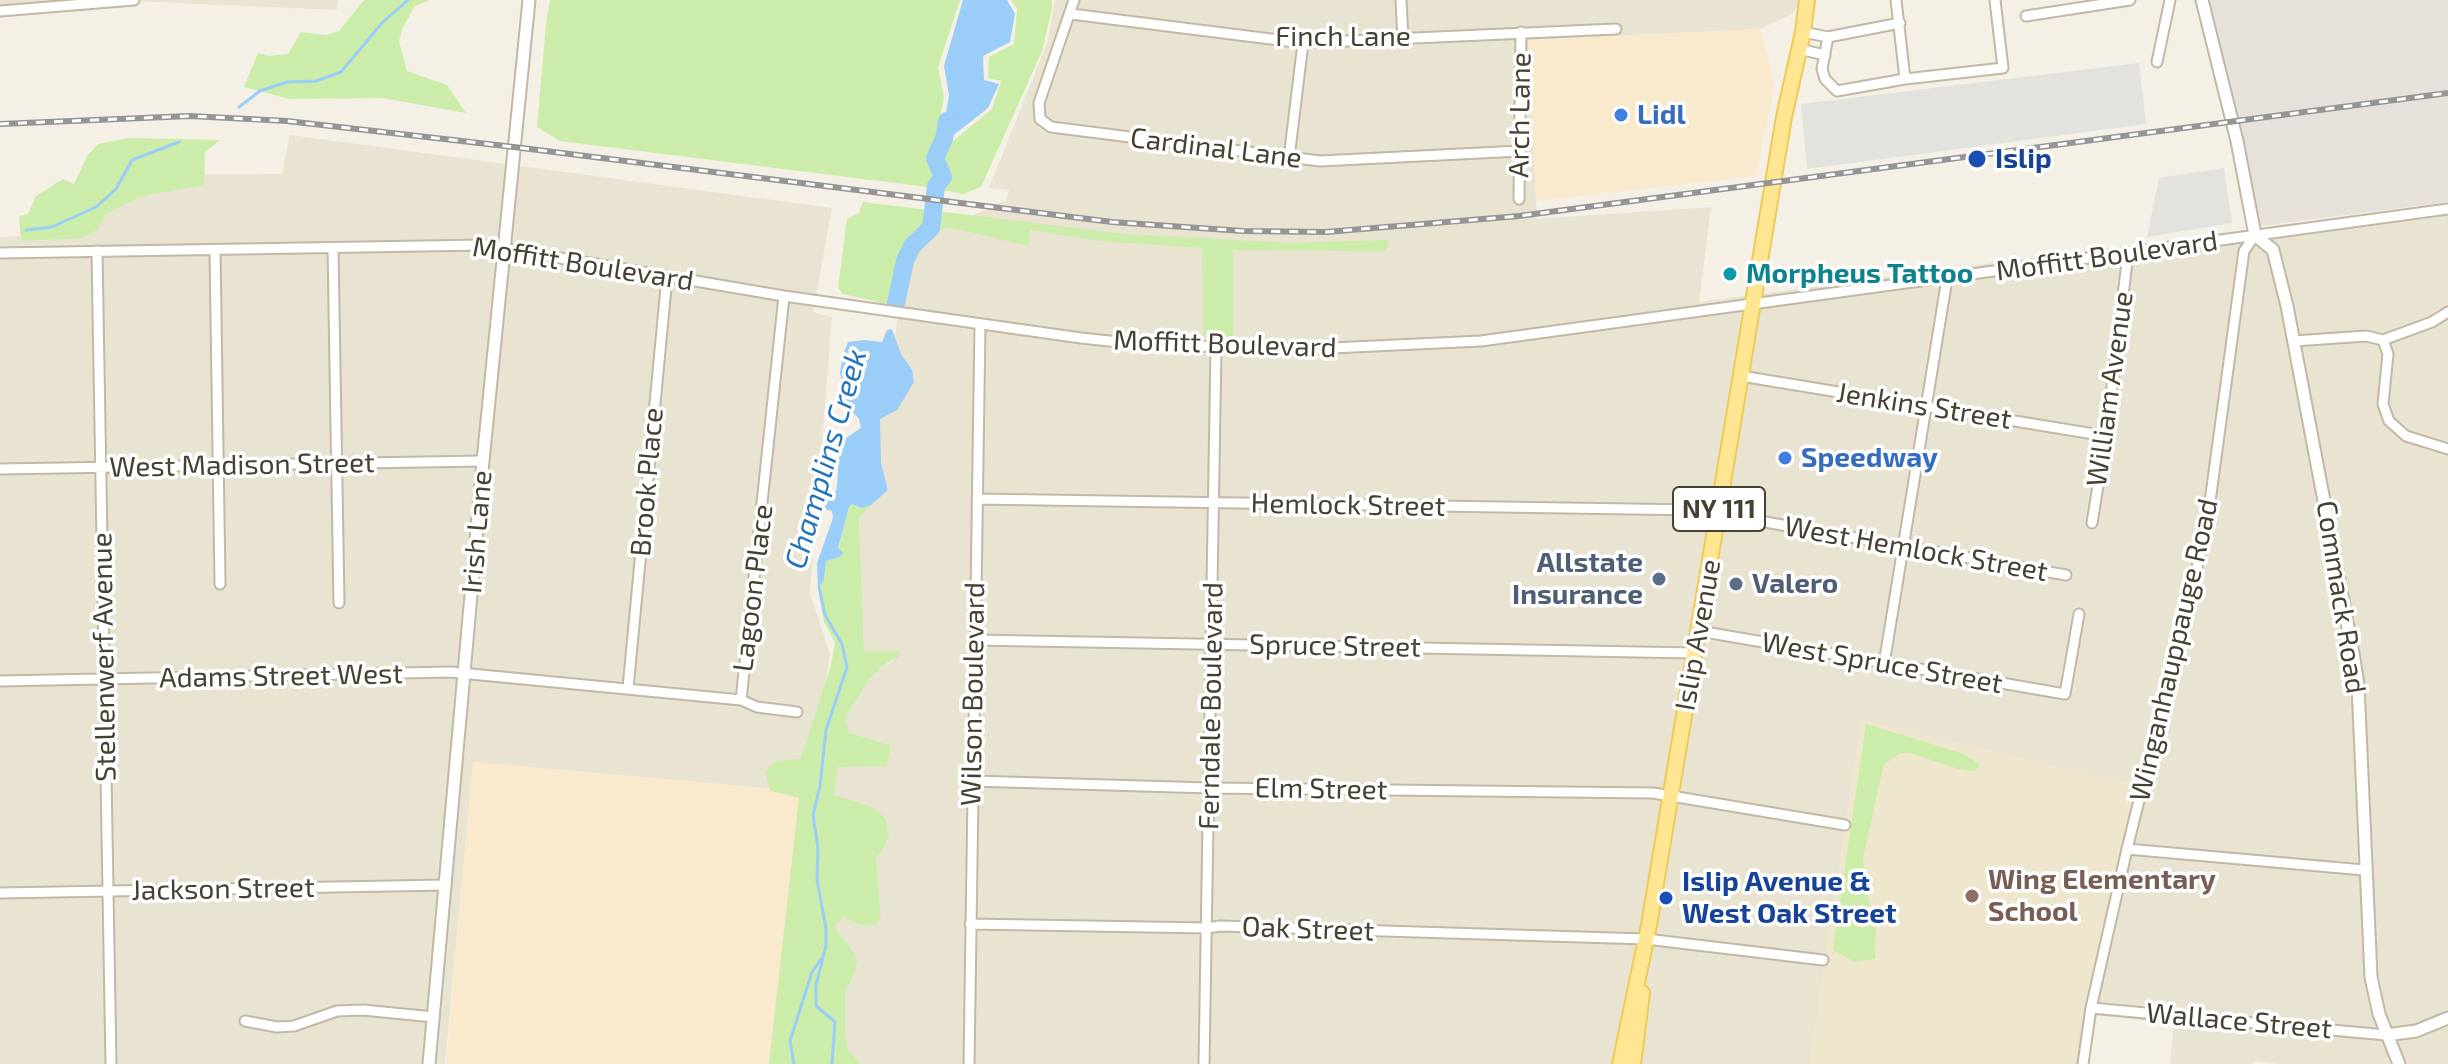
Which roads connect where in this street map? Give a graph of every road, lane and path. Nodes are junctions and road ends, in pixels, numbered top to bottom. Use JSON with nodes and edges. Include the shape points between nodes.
{"nodes":[{"id":1,"x":134,"y":0,"type":"edge"},
{"id":2,"x":529,"y":0,"type":"edge"},
{"id":3,"x":1074,"y":0,"type":"edge"},
{"id":4,"x":1401,"y":0,"type":"edge"},
{"id":5,"x":1807,"y":0,"type":"edge"},
{"id":6,"x":1896,"y":0,"type":"edge"},
{"id":7,"x":1995,"y":0,"type":"edge"},
{"id":8,"x":2130,"y":0,"type":"edge"},
{"id":9,"x":2170,"y":0,"type":"edge"},
{"id":10,"x":2202,"y":0,"type":"edge"},
{"id":11,"x":0,"y":11,"type":"edge"},
{"id":12,"x":1071,"y":14,"type":"junction"},
{"id":13,"x":2026,"y":16,"type":"dead end"},
{"id":14,"x":1900,"y":23,"type":"junction"},
{"id":15,"x":1616,"y":29,"type":"dead end"},
{"id":16,"x":1521,"y":32,"type":"junction"},
{"id":17,"x":1803,"y":32,"type":"junction"},
{"id":18,"x":1828,"y":37,"type":"junction"},
{"id":19,"x":1403,"y":38,"type":"junction"},
{"id":20,"x":1303,"y":43,"type":"junction"},
{"id":21,"x":1799,"y":49,"type":"junction"},
{"id":22,"x":1825,"y":55,"type":"junction"},
{"id":23,"x":2157,"y":62,"type":"dead end"},
{"id":24,"x":1905,"y":79,"type":"junction"},
{"id":25,"x":1520,"y":151,"type":"junction"},
{"id":26,"x":1289,"y":158,"type":"junction"},
{"id":27,"x":1519,"y":199,"type":"dead end"},
{"id":28,"x":2448,"y":209,"type":"edge"},
{"id":29,"x":2255,"y":235,"type":"junction"},
{"id":30,"x":333,"y":248,"type":"junction"},
{"id":31,"x":504,"y":248,"type":"junction"},
{"id":32,"x":215,"y":250,"type":"junction"},
{"id":33,"x":97,"y":251,"type":"junction"},
{"id":34,"x":0,"y":253,"type":"edge"},
{"id":35,"x":2128,"y":254,"type":"junction"},
{"id":36,"x":667,"y":277,"type":"junction"},
{"id":37,"x":1947,"y":279,"type":"junction"},
{"id":38,"x":784,"y":296,"type":"junction"},
{"id":39,"x":1752,"y":306,"type":"junction"},
{"id":40,"x":2448,"y":312,"type":"edge"},
{"id":41,"x":980,"y":325,"type":"junction"},
{"id":42,"x":2383,"y":340,"type":"junction"},
{"id":43,"x":2294,"y":341,"type":"junction"},
{"id":44,"x":1216,"y":348,"type":"junction"},
{"id":45,"x":1741,"y":376,"type":"junction"},
{"id":46,"x":1928,"y":407,"type":"junction"},
{"id":47,"x":2106,"y":436,"type":"junction"},
{"id":48,"x":2448,"y":449,"type":"edge"},
{"id":49,"x":483,"y":461,"type":"junction"},
{"id":50,"x":337,"y":463,"type":"junction"},
{"id":51,"x":218,"y":465,"type":"junction"},
{"id":52,"x":101,"y":467,"type":"junction"},
{"id":53,"x":0,"y":469,"type":"edge"},
{"id":54,"x":977,"y":499,"type":"junction"},
{"id":55,"x":1215,"y":503,"type":"junction"},
{"id":56,"x":1718,"y":514,"type":"junction"},
{"id":57,"x":2092,"y":523,"type":"dead end"},
{"id":58,"x":1905,"y":547,"type":"junction"},
{"id":59,"x":2066,"y":575,"type":"dead end"},
{"id":60,"x":220,"y":584,"type":"dead end"},
{"id":61,"x":339,"y":603,"type":"dead end"},
{"id":62,"x":2079,"y":614,"type":"dead end"},
{"id":63,"x":1699,"y":631,"type":"junction"},
{"id":64,"x":974,"y":640,"type":"junction"},
{"id":65,"x":1212,"y":644,"type":"junction"},
{"id":66,"x":1695,"y":653,"type":"junction"},
{"id":67,"x":1884,"y":664,"type":"junction"},
{"id":68,"x":465,"y":673,"type":"junction"},
{"id":69,"x":104,"y":679,"type":"junction"},
{"id":70,"x":0,"y":681,"type":"edge"},
{"id":71,"x":628,"y":688,"type":"junction"},
{"id":72,"x":741,"y":700,"type":"junction"},
{"id":73,"x":797,"y":712,"type":"dead end"},
{"id":74,"x":972,"y":781,"type":"junction"},
{"id":75,"x":1210,"y":788,"type":"junction"},
{"id":76,"x":1671,"y":796,"type":"junction"},
{"id":77,"x":1845,"y":825,"type":"dead end"},
{"id":78,"x":2127,"y":849,"type":"junction"},
{"id":79,"x":2364,"y":870,"type":"junction"},
{"id":80,"x":446,"y":885,"type":"junction"},
{"id":81,"x":108,"y":890,"type":"junction"},
{"id":82,"x":0,"y":893,"type":"edge"},
{"id":83,"x":970,"y":924,"type":"junction"},
{"id":84,"x":1207,"y":928,"type":"junction"},
{"id":85,"x":1646,"y":939,"type":"junction"},
{"id":86,"x":1823,"y":960,"type":"dead end"},
{"id":87,"x":2091,"y":1008,"type":"junction"},
{"id":88,"x":434,"y":1017,"type":"junction"},
{"id":89,"x":2448,"y":1018,"type":"edge"},
{"id":90,"x":245,"y":1021,"type":"dead end"},
{"id":91,"x":2386,"y":1035,"type":"junction"},
{"id":92,"x":1625,"y":1061,"type":"edge"},
{"id":93,"x":111,"y":1064,"type":"edge"},
{"id":94,"x":429,"y":1064,"type":"edge"},
{"id":95,"x":969,"y":1064,"type":"edge"},
{"id":96,"x":1204,"y":1064,"type":"edge"},
{"id":97,"x":1643,"y":1064,"type":"edge"},
{"id":98,"x":2083,"y":1064,"type":"edge"},
{"id":99,"x":2399,"y":1064,"type":"edge"}],
"edges":[{"from":1,"to":11,"type":"street"},
{"from":2,"to":31,"type":"street","name":"Irish Lane"},
{"from":3,"to":12,"type":"street","name":"Cardinal Lane"},
{"from":4,"to":19,"type":"street"},
{"from":5,"to":17,"type":"main road","name":"Islip Avenue","number":"NY 111"},
{"from":6,"to":14,"type":"street"},
{"from":7,"to":24,"type":"street","via":[[2003,68]]},
{"from":8,"to":13,"type":"street"},
{"from":9,"to":23,"type":"street"},
{"from":10,"to":29,"type":"street","name":"Commack Road"},
{"from":12,"to":20,"type":"street","name":"Finch Lane"},
{"from":12,"to":26,"type":"street","name":"Cardinal Lane","via":[[1039,103],[1040,119],[1051,127]]},
{"from":14,"to":18,"type":"street"},
{"from":14,"to":24,"type":"street"},
{"from":15,"to":16,"type":"street","name":"Finch Lane"},
{"from":16,"to":19,"type":"street","name":"Finch Lane"},
{"from":16,"to":25,"type":"street","name":"Arch Lane"},
{"from":17,"to":18,"type":"street"},
{"from":17,"to":21,"type":"main road","name":"Islip Avenue","number":"NY 111"},
{"from":18,"to":22,"type":"street"},
{"from":19,"to":20,"type":"street","name":"Finch Lane"},
{"from":20,"to":26,"type":"street"},
{"from":21,"to":22,"type":"street"},
{"from":21,"to":39,"type":"main road","name":"Islip Avenue","number":"NY 111"},
{"from":22,"to":24,"type":"street","via":[[1825,79],[1837,91]]},
{"from":25,"to":26,"type":"street","name":"Cardinal Lane"},
{"from":25,"to":27,"type":"street","name":"Arch Lane"},
{"from":28,"to":29,"type":"street","name":"Moffitt Boulevard"},
{"from":29,"to":35,"type":"street","name":"Moffitt Boulevard"},
{"from":29,"to":43,"type":"street","name":"Commack Road","via":[[2273,250]]},
{"from":29,"to":78,"type":"street","name":"Winganhauppauge Road","via":[[2244,251],[2206,531]]},
{"from":30,"to":31,"type":"street","name":"Moffitt Boulevard"},
{"from":30,"to":32,"type":"street","name":"Moffitt Boulevard"},
{"from":30,"to":50,"type":"street"},
{"from":31,"to":36,"type":"street","name":"Moffitt Boulevard"},
{"from":31,"to":49,"type":"street","name":"Irish Lane"},
{"from":32,"to":33,"type":"street","name":"Moffitt Boulevard"},
{"from":32,"to":51,"type":"street"},
{"from":33,"to":34,"type":"street","name":"Moffitt Boulevard"},
{"from":33,"to":52,"type":"street","name":"Stellenwerf Avenue"},
{"from":35,"to":37,"type":"street","name":"Moffitt Boulevard"},
{"from":35,"to":47,"type":"street","name":"William Avenue"},
{"from":36,"to":38,"type":"street","name":"Moffitt Boulevard"},
{"from":36,"to":71,"type":"street","name":"Brook Place"},
{"from":37,"to":39,"type":"street","name":"Moffitt Boulevard"},
{"from":37,"to":46,"type":"street"},
{"from":38,"to":41,"type":"street","name":"Moffitt Boulevard"},
{"from":38,"to":72,"type":"street","name":"Lagoon Place"},
{"from":39,"to":44,"type":"street","name":"Moffitt Boulevard","via":[[1481,341]]},
{"from":39,"to":45,"type":"main road","name":"Islip Avenue","number":"NY 111"},
{"from":40,"to":42,"type":"street"},
{"from":41,"to":44,"type":"street","name":"Moffitt Boulevard"},
{"from":41,"to":54,"type":"street","name":"Wilson Boulevard"},
{"from":42,"to":43,"type":"street","via":[[2366,336]]},
{"from":42,"to":48,"type":"street","via":[[2388,354],[2383,404],[2389,421],[2406,436]]},
{"from":43,"to":79,"type":"street","name":"Commack Road","via":[[2358,685]]},
{"from":44,"to":55,"type":"street","name":"Ferndale Boulevard"},
{"from":45,"to":46,"type":"street","name":"Jenkins Street"},
{"from":45,"to":56,"type":"main road","name":"Islip Avenue","number":"NY 111"},
{"from":46,"to":47,"type":"street","name":"Jenkins Street"},
{"from":46,"to":58,"type":"street"},
{"from":47,"to":57,"type":"street","name":"William Avenue"},
{"from":49,"to":50,"type":"street","name":"West Madison Street"},
{"from":49,"to":68,"type":"street","name":"Irish Lane"},
{"from":50,"to":51,"type":"street","name":"West Madison Street"},
{"from":50,"to":61,"type":"street"},
{"from":51,"to":52,"type":"street","name":"West Madison Street"},
{"from":51,"to":60,"type":"street"},
{"from":52,"to":53,"type":"street","name":"West Madison Street"},
{"from":52,"to":69,"type":"street","name":"Stellenwerf Avenue"},
{"from":54,"to":55,"type":"street","name":"Hemlock Street"},
{"from":54,"to":64,"type":"street","name":"Wilson Boulevard"},
{"from":55,"to":56,"type":"street","name":"Hemlock Street"},
{"from":55,"to":65,"type":"street","name":"Ferndale Boulevard"},
{"from":56,"to":58,"type":"street","name":"West Hemlock Street"},
{"from":56,"to":63,"type":"main road","name":"Islip Avenue","number":"NY 111"},
{"from":58,"to":59,"type":"street","name":"West Hemlock Street"},
{"from":58,"to":67,"type":"street"},
{"from":62,"to":67,"type":"street","name":"West Spruce Street","via":[[2065,694]]},
{"from":63,"to":66,"type":"main road","name":"Islip Avenue","number":"NY 111"},
{"from":63,"to":67,"type":"street","name":"West Spruce Street"},
{"from":64,"to":65,"type":"street","name":"Spruce Street"},
{"from":64,"to":74,"type":"street","name":"Wilson Boulevard"},
{"from":65,"to":66,"type":"street","name":"Spruce Street"},
{"from":65,"to":75,"type":"street","name":"Ferndale Boulevard"},
{"from":66,"to":76,"type":"main road","name":"Islip Avenue","number":"NY 111"},
{"from":68,"to":69,"type":"street","name":"Adams Street West"},
{"from":68,"to":71,"type":"street","name":"Lagoon Place"},
{"from":68,"to":80,"type":"street","name":"Irish Lane"},
{"from":69,"to":70,"type":"street","name":"Adams Street West"},
{"from":69,"to":81,"type":"street","name":"Stellenwerf Avenue"},
{"from":71,"to":72,"type":"street","name":"Lagoon Place"},
{"from":72,"to":73,"type":"street"},
{"from":74,"to":75,"type":"street","name":"Elm Street"},
{"from":74,"to":83,"type":"street","name":"Wilson Boulevard"},
{"from":75,"to":76,"type":"street","name":"Elm Street"},
{"from":75,"to":84,"type":"street","name":"Ferndale Boulevard"},
{"from":76,"to":77,"type":"street","name":"Elm Street"},
{"from":76,"to":85,"type":"main road","name":"Islip Avenue","number":"NY 111"},
{"from":78,"to":79,"type":"street"},
{"from":78,"to":87,"type":"street","name":"Winganhauppauge Road"},
{"from":79,"to":91,"type":"street","name":"Commack Road","via":[[2373,992]]},
{"from":80,"to":81,"type":"street","name":"Jackson Street"},
{"from":80,"to":88,"type":"street","name":"Irish Lane"},
{"from":81,"to":82,"type":"street","name":"Jackson Street"},
{"from":81,"to":93,"type":"street","name":"Stellenwerf Avenue"},
{"from":83,"to":84,"type":"street","name":"Oak Street"},
{"from":83,"to":95,"type":"street","name":"Wilson Boulevard"},
{"from":84,"to":85,"type":"street","name":"Oak Street"},
{"from":84,"to":96,"type":"street","name":"Ferndale Boulevard"},
{"from":85,"to":86,"type":"street","name":"Oak Street"},
{"from":85,"to":92,"type":"main road","name":"Islip Avenue","number":"NY 111"},
{"from":87,"to":91,"type":"street","name":"Wallace Street"},
{"from":87,"to":98,"type":"street","name":"Winganhauppauge Road"},
{"from":88,"to":90,"type":"street","via":[[363,1010],[337,1011],[294,1026]]},
{"from":88,"to":94,"type":"street","name":"Irish Lane"},
{"from":89,"to":91,"type":"street","via":[[2416,1031]]},
{"from":91,"to":99,"type":"street","name":"Commack Road"},
{"from":92,"to":97,"type":"main road"}]}
